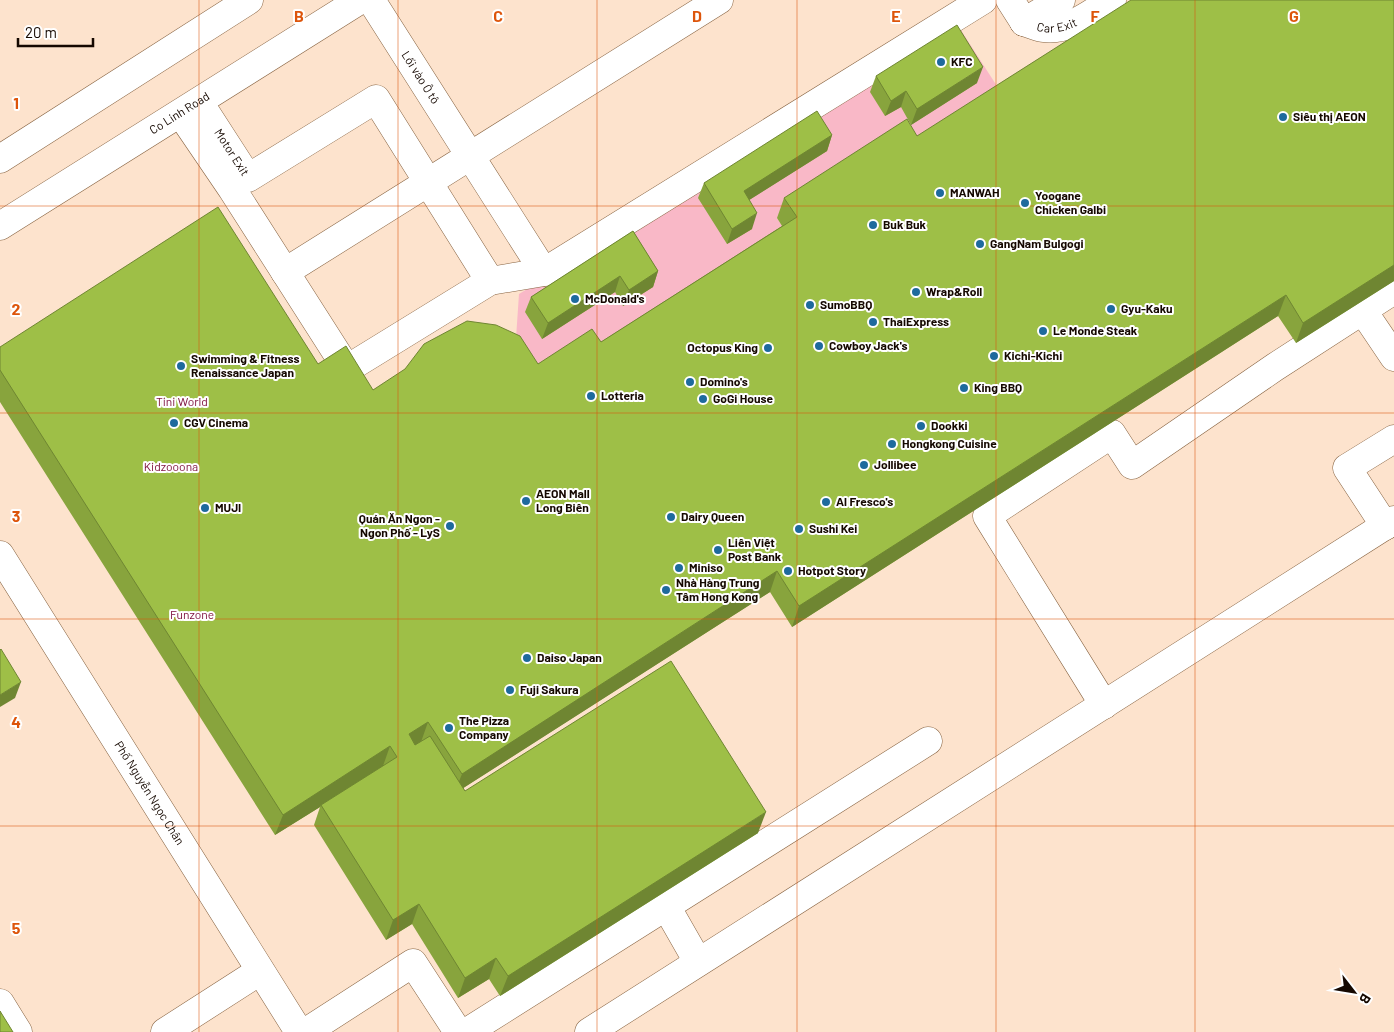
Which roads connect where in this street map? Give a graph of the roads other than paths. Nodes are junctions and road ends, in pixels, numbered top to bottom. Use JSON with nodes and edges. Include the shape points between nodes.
{"nodes":[{"id":1,"x":249,"y":0,"type":"edge"},
{"id":2,"x":360,"y":0,"type":"edge"},
{"id":3,"x":371,"y":0,"type":"edge"},
{"id":4,"x":719,"y":0,"type":"edge"},
{"id":5,"x":983,"y":0,"type":"edge"},
{"id":6,"x":1061,"y":0,"type":"edge"},
{"id":7,"x":1112,"y":0,"type":"edge"},
{"id":8,"x":1017,"y":11,"type":"edge"},
{"id":9,"x":190,"y":108,"type":"junction"},
{"id":10,"x":471,"y":157,"type":"junction"},
{"id":11,"x":0,"y":159,"type":"edge"},
{"id":12,"x":428,"y":183,"type":"junction"},
{"id":13,"x":0,"y":226,"type":"edge"},
{"id":14,"x":286,"y":272,"type":"junction"},
{"id":15,"x":544,"y":272,"type":"junction"},
{"id":16,"x":490,"y":281,"type":"junction"},
{"id":17,"x":1394,"y":290,"type":"edge"},
{"id":18,"x":1363,"y":311,"type":"junction"},
{"id":19,"x":1394,"y":357,"type":"edge"},
{"id":20,"x":1394,"y":439,"type":"edge"},
{"id":21,"x":1390,"y":523,"type":"edge"},
{"id":22,"x":0,"y":555,"type":"edge"},
{"id":23,"x":1104,"y":705,"type":"junction"},
{"id":24,"x":928,"y":741,"type":"dead end"},
{"id":25,"x":666,"y":906,"type":"junction"},
{"id":26,"x":698,"y":962,"type":"junction"},
{"id":27,"x":260,"y":971,"type":"junction"},
{"id":28,"x":0,"y":1003,"type":"edge"},
{"id":29,"x":18,"y":1032,"type":"edge"},
{"id":30,"x":165,"y":1032,"type":"edge"},
{"id":31,"x":298,"y":1032,"type":"edge"},
{"id":32,"x":306,"y":1032,"type":"edge"},
{"id":33,"x":458,"y":1032,"type":"edge"},
{"id":34,"x":467,"y":1032,"type":"edge"},
{"id":35,"x":589,"y":1032,"type":"edge"}],
"edges":[{"from":1,"to":11,"type":"street"},
{"from":2,"to":9,"type":"street","name":"Co Linh Road"},
{"from":3,"to":10,"type":"street","name":"Lối vào Ô tô"},
{"from":4,"to":10,"type":"street"},
{"from":5,"to":15,"type":"street"},
{"from":6,"to":8,"type":"street"},
{"from":7,"to":8,"type":"street","name":"Car Exit","via":[[1060,28],[1043,28]]},
{"from":9,"to":12,"type":"street","name":"Motor Exit","via":[[248,178],[376,99]]},
{"from":9,"to":13,"type":"street","name":"Co Linh Road"},
{"from":9,"to":14,"type":"street","via":[[232,189]]},
{"from":10,"to":12,"type":"street"},
{"from":10,"to":15,"type":"street","name":"Lối vào Ô tô"},
{"from":12,"to":14,"type":"street"},
{"from":12,"to":16,"type":"street"},
{"from":14,"to":16,"type":"street","via":[[347,369]]},
{"from":15,"to":16,"type":"street"},
{"from":17,"to":18,"type":"street"},
{"from":18,"to":19,"type":"street"},
{"from":18,"to":23,"type":"street","via":[[1132,465],[1112,434],[987,516]]},
{"from":20,"to":21,"type":"street","via":[[1347,468]]},
{"from":21,"to":23,"type":"street"},
{"from":22,"to":27,"type":"street","name":"Phố Nguyễn Ngọc Chân"},
{"from":23,"to":26,"type":"street"},
{"from":24,"to":25,"type":"street"},
{"from":25,"to":26,"type":"street"},
{"from":25,"to":34,"type":"street"},
{"from":26,"to":35,"type":"street"},
{"from":27,"to":30,"type":"street"},
{"from":27,"to":31,"type":"street","name":"Phố Nguyễn Ngọc Chân"},
{"from":28,"to":29,"type":"street"},
{"from":32,"to":33,"type":"street","via":[[413,963]]}]}
